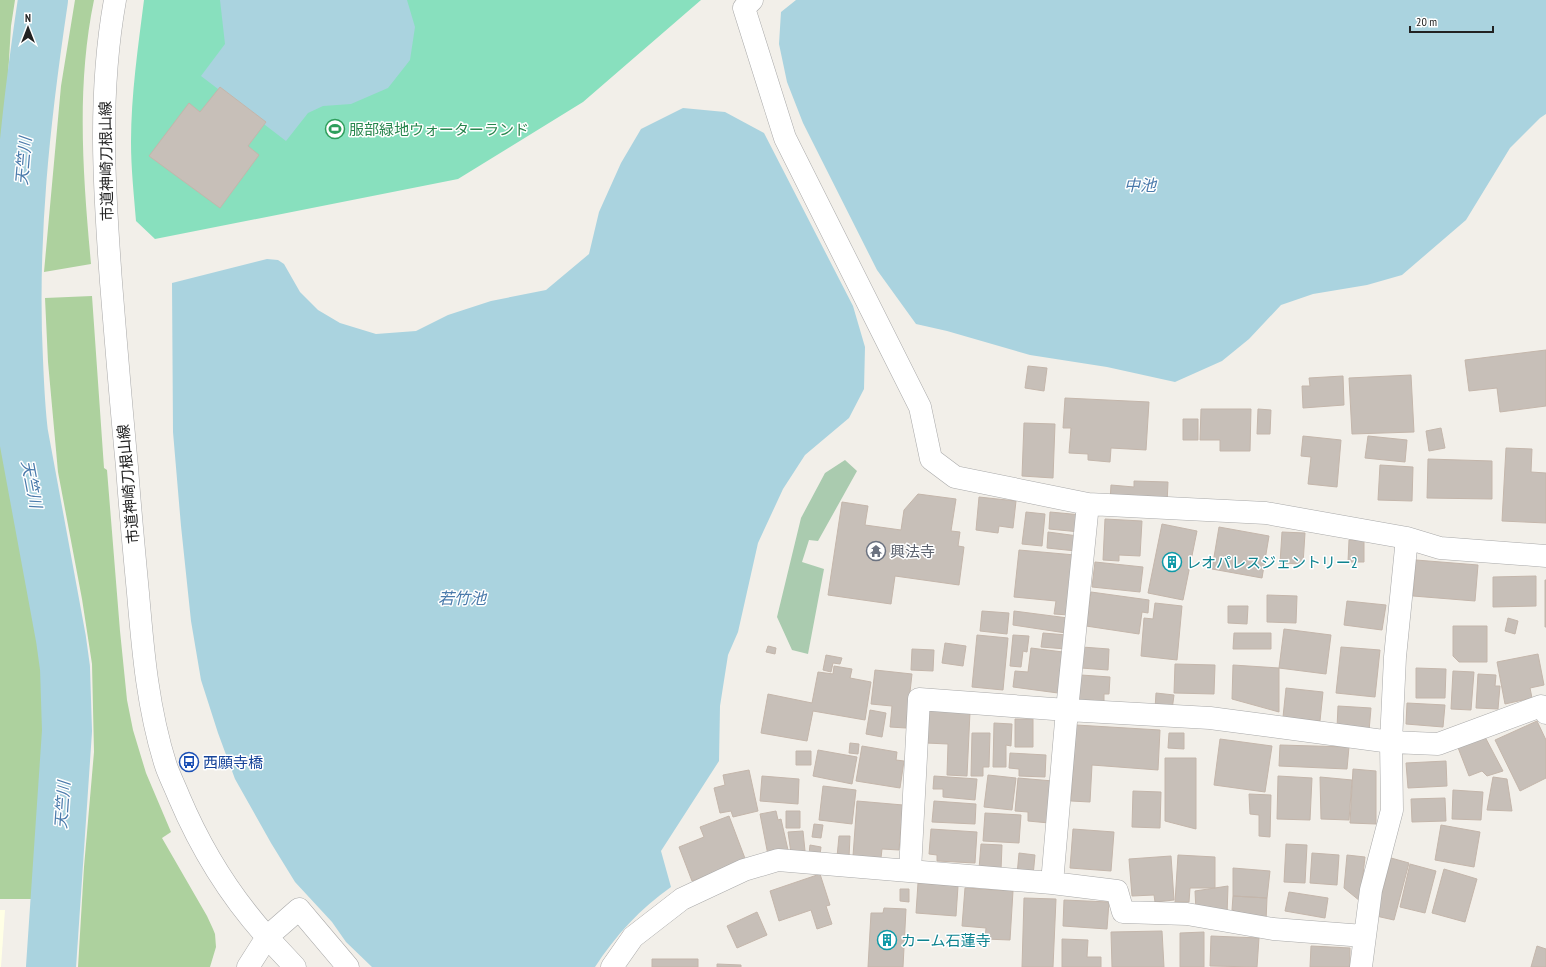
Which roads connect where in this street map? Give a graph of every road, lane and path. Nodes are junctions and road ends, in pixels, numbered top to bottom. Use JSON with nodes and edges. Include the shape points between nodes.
{"nodes":[{"id":1,"x":115,"y":0,"type":"edge"},
{"id":2,"x":752,"y":0,"type":"edge"},
{"id":3,"x":1088,"y":504,"type":"junction"},
{"id":4,"x":1407,"y":538,"type":"junction"},
{"id":5,"x":1546,"y":556,"type":"edge"},
{"id":6,"x":1067,"y":710,"type":"junction"},
{"id":7,"x":1546,"y":713,"type":"edge"},
{"id":8,"x":1391,"y":742,"type":"junction"},
{"id":9,"x":910,"y":871,"type":"junction"},
{"id":10,"x":1052,"y":883,"type":"junction"},
{"id":11,"x":1364,"y":936,"type":"junction"},
{"id":12,"x":267,"y":937,"type":"junction"},
{"id":13,"x":248,"y":967,"type":"edge"},
{"id":14,"x":295,"y":967,"type":"edge"},
{"id":15,"x":348,"y":967,"type":"edge"},
{"id":16,"x":612,"y":967,"type":"edge"},
{"id":17,"x":1361,"y":967,"type":"edge"}],
"edges":[{"from":1,"to":12,"type":"street","name":"市道神崎刀根山線","via":[[106,66],[104,175],[118,369],[149,695],[167,769],[200,843],[218,874]]},
{"from":2,"to":3,"type":"street","via":[[744,8],[785,138],[920,407],[931,459],[954,477]]},
{"from":3,"to":4,"type":"street","via":[[1266,513]]},
{"from":3,"to":6,"type":"street"},
{"from":4,"to":5,"type":"street","via":[[1440,548]]},
{"from":4,"to":8,"type":"street","via":[[1395,657]]},
{"from":6,"to":8,"type":"street","via":[[1210,718]]},
{"from":6,"to":9,"type":"street","via":[[919,699]]},
{"from":6,"to":10,"type":"street"},
{"from":7,"to":8,"type":"street","via":[[1541,706],[1438,744]]},
{"from":8,"to":11,"type":"street","via":[[1392,810],[1371,890]]},
{"from":9,"to":10,"type":"street"},
{"from":9,"to":16,"type":"street","via":[[778,860],[744,870],[682,899],[633,937]]},
{"from":10,"to":11,"type":"street","via":[[1117,891],[1123,912],[1187,914],[1273,928]]},
{"from":11,"to":17,"type":"street"},
{"from":12,"to":13,"type":"street"},
{"from":12,"to":14,"type":"street","name":"市道神崎刀根山線"},
{"from":12,"to":15,"type":"street","via":[[299,909]]}]}
